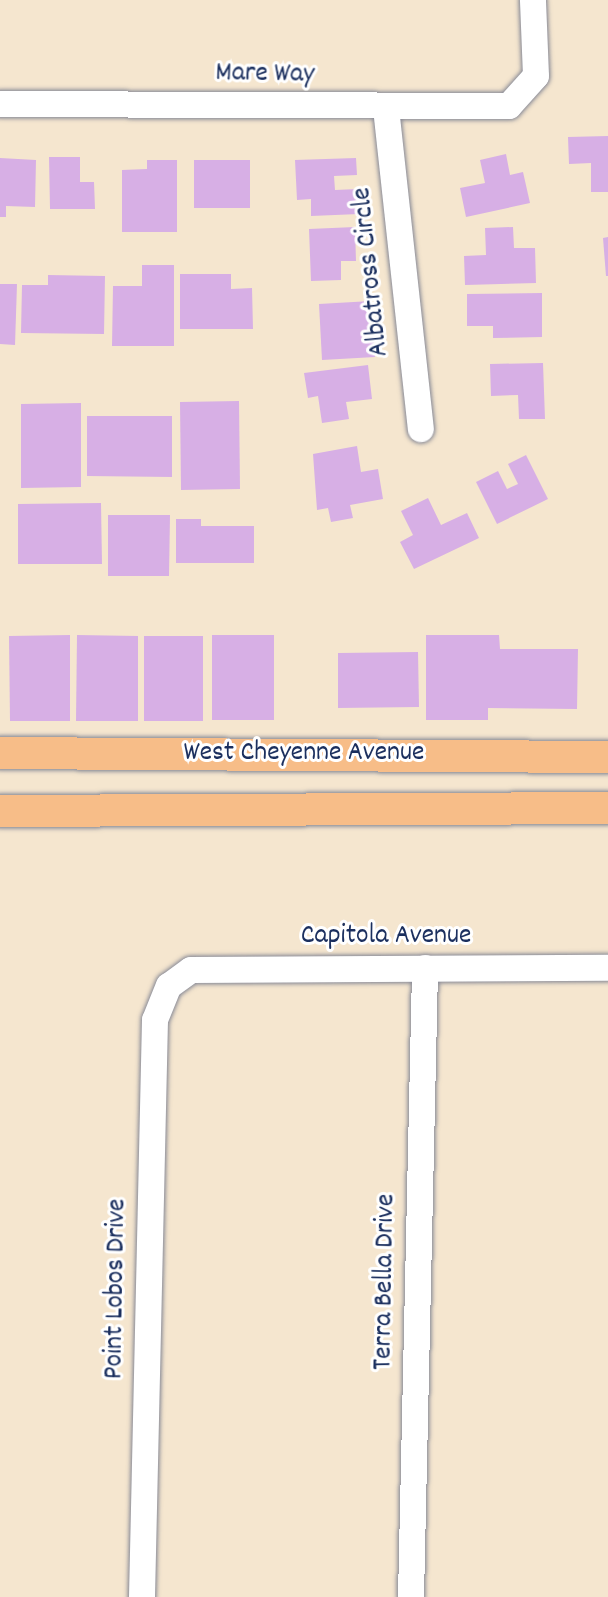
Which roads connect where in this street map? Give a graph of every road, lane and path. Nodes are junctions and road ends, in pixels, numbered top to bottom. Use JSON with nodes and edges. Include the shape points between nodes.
{"nodes":[{"id":1,"x":533,"y":0,"type":"edge"},
{"id":2,"x":0,"y":104,"type":"edge"},
{"id":3,"x":386,"y":108,"type":"junction"},
{"id":4,"x":421,"y":429,"type":"dead end"},
{"id":5,"x":0,"y":753,"type":"edge"},
{"id":6,"x":608,"y":757,"type":"edge"},
{"id":7,"x":608,"y":793,"type":"edge"},
{"id":8,"x":427,"y":808,"type":"junction"},
{"id":9,"x":608,"y":808,"type":"edge"},
{"id":10,"x":0,"y":811,"type":"edge"},
{"id":11,"x":425,"y":968,"type":"junction"},
{"id":12,"x":608,"y":968,"type":"edge"},
{"id":13,"x":169,"y":986,"type":"joint"},
{"id":14,"x":142,"y":1597,"type":"edge"},
{"id":15,"x":411,"y":1597,"type":"edge"}],
"edges":[{"from":1,"to":3,"type":"street","name":"Mare Way","via":[[536,76],[509,106]]},
{"from":2,"to":3,"type":"street","name":"Mare Way"},
{"from":3,"to":4,"type":"street","name":"Albatross Circle"},
{"from":5,"to":6,"type":"main road","name":"West Cheyenne Avenue"},
{"from":7,"to":8,"type":"main road","via":[[473,797]]},
{"from":8,"to":9,"type":"main road","name":"West Cheyenne Avenue"},
{"from":8,"to":10,"type":"main road","name":"West Cheyenne Avenue"},
{"from":11,"to":12,"type":"street","name":"Capitola Avenue"},
{"from":11,"to":13,"type":"street","name":"Capitola Avenue","via":[[191,970]]},
{"from":11,"to":15,"type":"street","name":"Terra Bella Drive"},
{"from":13,"to":14,"type":"street","name":"Point Lobos Drive","via":[[155,1020]]}]}
